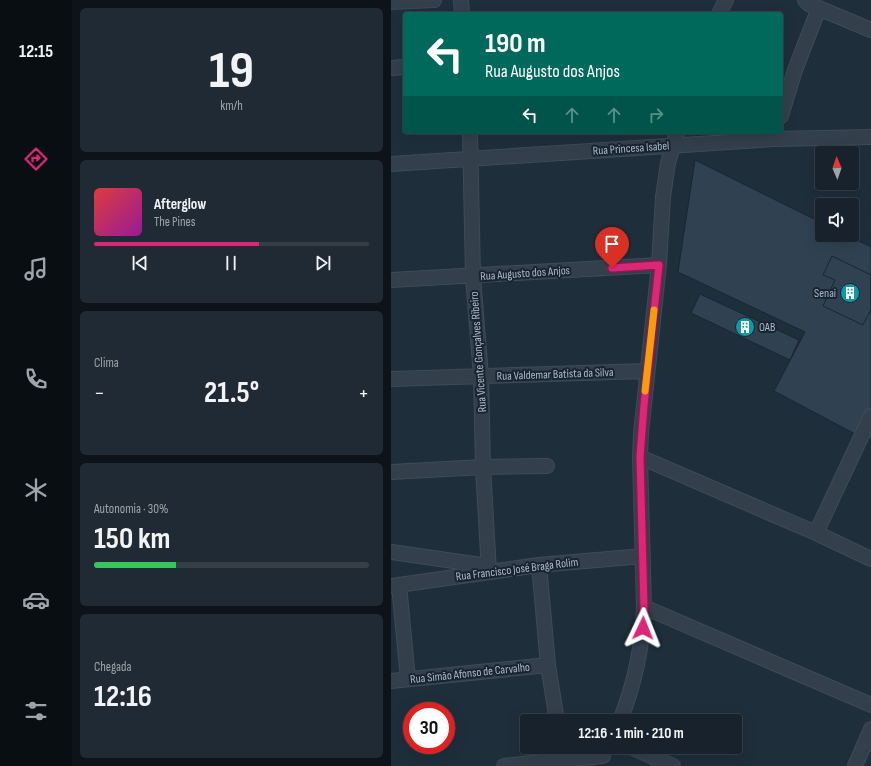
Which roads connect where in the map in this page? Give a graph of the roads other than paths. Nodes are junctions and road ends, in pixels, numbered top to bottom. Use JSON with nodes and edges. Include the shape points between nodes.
{"nodes":[{"id":1,"x":433,"y":0,"type":"edge"},
{"id":2,"x":461,"y":0,"type":"edge"},
{"id":3,"x":726,"y":0,"type":"edge"},
{"id":4,"x":805,"y":0,"type":"edge"},
{"id":5,"x":391,"y":2,"type":"edge"},
{"id":6,"x":819,"y":8,"type":"junction"},
{"id":7,"x":462,"y":12,"type":"edge"},
{"id":8,"x":720,"y":12,"type":"edge"},
{"id":9,"x":871,"y":30,"type":"edge"},
{"id":10,"x":403,"y":67,"type":"edge"},
{"id":11,"x":391,"y":68,"type":"edge"},
{"id":12,"x":783,"y":109,"type":"edge"},
{"id":13,"x":470,"y":134,"type":"edge"},
{"id":14,"x":775,"y":135,"type":"edge"},
{"id":15,"x":871,"y":136,"type":"edge"},
{"id":16,"x":675,"y":138,"type":"edge"},
{"id":17,"x":472,"y":160,"type":"junction"},
{"id":18,"x":391,"y":164,"type":"edge"},
{"id":19,"x":659,"y":265,"type":"junction"},
{"id":20,"x":473,"y":276,"type":"junction"},
{"id":21,"x":391,"y":280,"type":"edge"},
{"id":22,"x":647,"y":371,"type":"junction"},
{"id":23,"x":481,"y":376,"type":"junction"},
{"id":24,"x":391,"y":379,"type":"edge"},
{"id":25,"x":871,"y":416,"type":"edge"},
{"id":26,"x":640,"y":457,"type":"junction"},
{"id":27,"x":547,"y":466,"type":"dead end"},
{"id":28,"x":483,"y":467,"type":"junction"},
{"id":29,"x":391,"y":472,"type":"edge"},
{"id":30,"x":816,"y":534,"type":"junction"},
{"id":31,"x":391,"y":552,"type":"edge"},
{"id":32,"x":643,"y":556,"type":"junction"},
{"id":33,"x":871,"y":559,"type":"edge"},
{"id":34,"x":539,"y":566,"type":"junction"},
{"id":35,"x":489,"y":569,"type":"junction"},
{"id":36,"x":395,"y":585,"type":"edge"},
{"id":37,"x":644,"y":607,"type":"junction"},
{"id":38,"x":548,"y":666,"type":"junction"},
{"id":39,"x":407,"y":679,"type":"junction"},
{"id":40,"x":391,"y":681,"type":"edge"},
{"id":41,"x":871,"y":705,"type":"edge"},
{"id":42,"x":556,"y":714,"type":"edge"},
{"id":43,"x":622,"y":714,"type":"edge"},
{"id":44,"x":871,"y":729,"type":"edge"},
{"id":45,"x":558,"y":754,"type":"edge"},
{"id":46,"x":575,"y":754,"type":"edge"},
{"id":47,"x":646,"y":754,"type":"edge"},
{"id":48,"x":602,"y":756,"type":"edge"},
{"id":49,"x":504,"y":766,"type":"edge"},
{"id":50,"x":673,"y":766,"type":"edge"},
{"id":51,"x":855,"y":766,"type":"edge"}],
"edges":[{"from":1,"to":5,"type":"street"},
{"from":2,"to":7,"type":"street"},
{"from":3,"to":8,"type":"street"},
{"from":4,"to":6,"type":"street"},
{"from":6,"to":9,"type":"street"},
{"from":6,"to":12,"type":"street"},
{"from":10,"to":11,"type":"street"},
{"from":13,"to":17,"type":"street","name":"Rua Vicente Gonçalves Ribeiro"},
{"from":14,"to":15,"type":"street","name":"Rua Princesa Isabel"},
{"from":14,"to":16,"type":"street","name":"Rua Princesa Isabel"},
{"from":16,"to":17,"type":"street","name":"Rua Princesa Isabel"},
{"from":16,"to":19,"type":"street","via":[[665,178]]},
{"from":17,"to":18,"type":"street","name":"Rua Princesa Isabel"},
{"from":17,"to":20,"type":"street","name":"Rua Vicente Gonçalves Ribeiro"},
{"from":19,"to":20,"type":"street","name":"Rua Augusto dos Anjos"},
{"from":19,"to":22,"type":"street"},
{"from":20,"to":21,"type":"street","name":"Rua Augusto dos Anjos"},
{"from":20,"to":23,"type":"street","name":"Rua Vicente Gonçalves Ribeiro"},
{"from":22,"to":23,"type":"street","name":"Rua Valdemar Batista da Silva"},
{"from":22,"to":26,"type":"street"},
{"from":23,"to":24,"type":"street","name":"Rua Valdemar Batista da Silva"},
{"from":23,"to":28,"type":"street","name":"Rua Vicente Gonçalves Ribeiro"},
{"from":25,"to":30,"type":"street"},
{"from":26,"to":30,"type":"street"},
{"from":26,"to":32,"type":"street"},
{"from":27,"to":28,"type":"street"},
{"from":28,"to":29,"type":"street"},
{"from":28,"to":35,"type":"street","name":"Rua Vicente Gonçalves Ribeiro"},
{"from":30,"to":33,"type":"street"},
{"from":31,"to":35,"type":"street"},
{"from":32,"to":34,"type":"street","name":"Rua Francisco José Braga Rolim"},
{"from":32,"to":37,"type":"street"},
{"from":34,"to":35,"type":"street","name":"Rua Francisco José Braga Rolim"},
{"from":34,"to":38,"type":"street"},
{"from":35,"to":36,"type":"street","name":"Rua Francisco José Braga Rolim"},
{"from":36,"to":39,"type":"street"},
{"from":37,"to":41,"type":"street"},
{"from":37,"to":43,"type":"street","via":[[641,651]]},
{"from":38,"to":39,"type":"street","name":"Rua Simão Afonso de Carvalho"},
{"from":38,"to":42,"type":"street"},
{"from":39,"to":40,"type":"street","name":"Rua Simão Afonso de Carvalho"},
{"from":44,"to":51,"type":"street"},
{"from":45,"to":49,"type":"street"},
{"from":46,"to":48,"type":"street"},
{"from":47,"to":50,"type":"street"}]}
